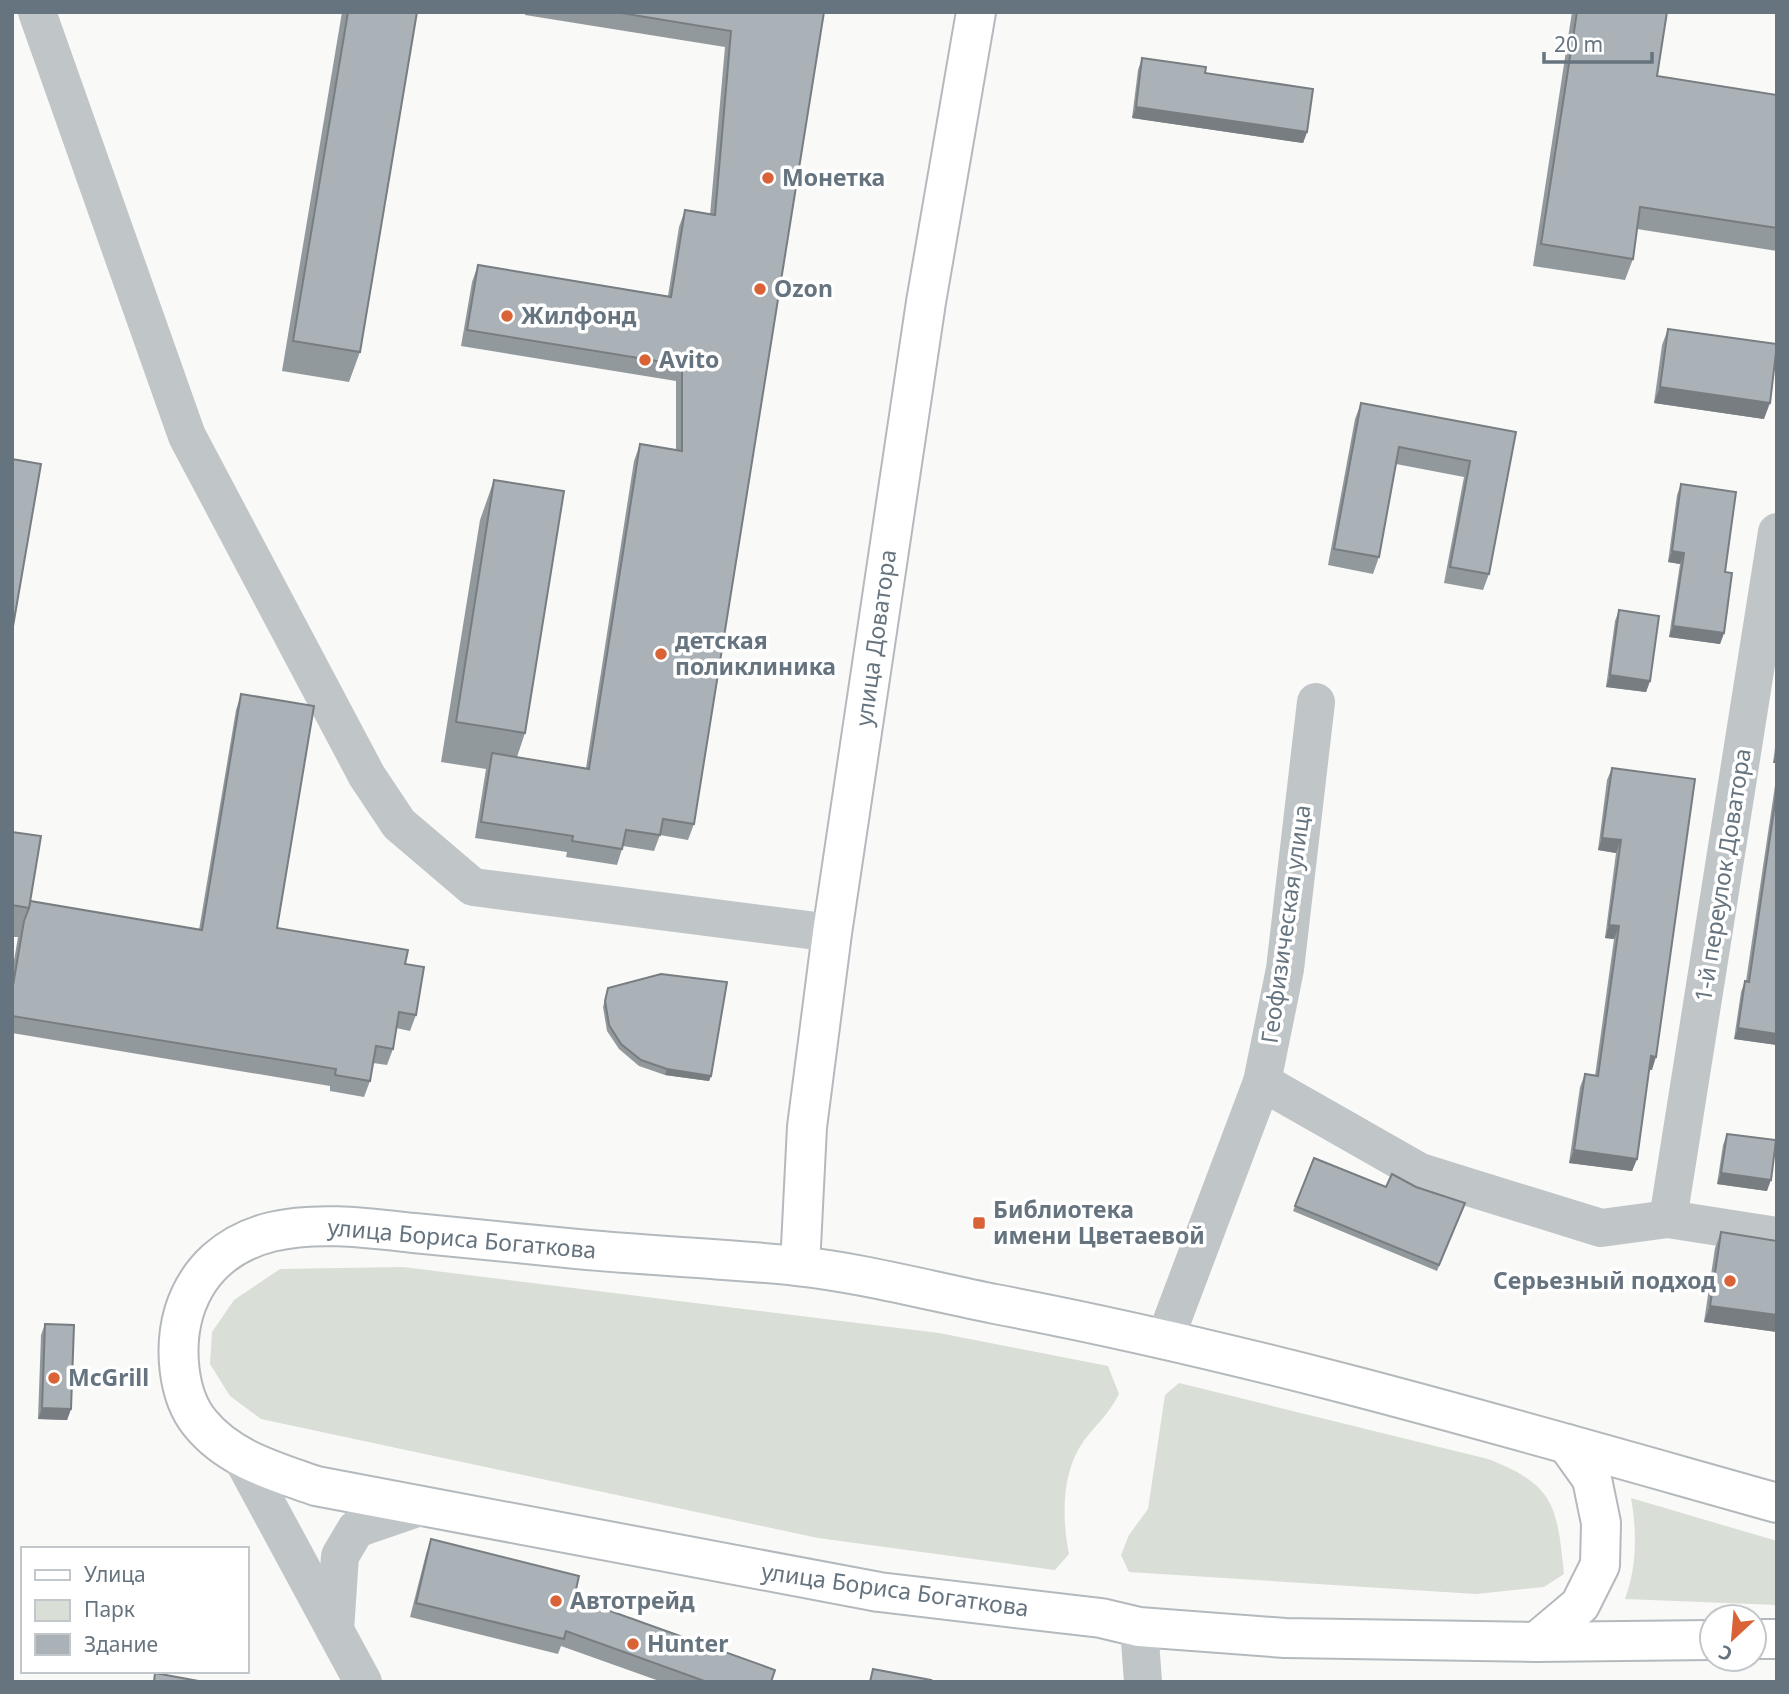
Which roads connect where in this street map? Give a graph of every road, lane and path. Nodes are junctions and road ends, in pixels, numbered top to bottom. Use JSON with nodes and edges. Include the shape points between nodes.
{"nodes":[{"id":1,"x":37,"y":12,"type":"edge"},
{"id":2,"x":976,"y":12,"type":"edge"},
{"id":3,"x":1777,"y":532,"type":"edge"},
{"id":4,"x":1316,"y":702,"type":"dead end"},
{"id":5,"x":832,"y":933,"type":"junction"},
{"id":6,"x":1262,"y":1082,"type":"junction"},
{"id":7,"x":1668,"y":1219,"type":"junction"},
{"id":8,"x":1777,"y":1236,"type":"edge"},
{"id":9,"x":800,"y":1266,"type":"junction"},
{"id":10,"x":1165,"y":1339,"type":"junction"},
{"id":11,"x":1567,"y":1444,"type":"junction"},
{"id":12,"x":243,"y":1460,"type":"junction"},
{"id":13,"x":1777,"y":1503,"type":"edge"},
{"id":14,"x":419,"y":1507,"type":"junction"},
{"id":15,"x":1139,"y":1627,"type":"junction"},
{"id":16,"x":335,"y":1630,"type":"junction"},
{"id":17,"x":1698,"y":1640,"type":"edge"},
{"id":18,"x":1535,"y":1642,"type":"junction"},
{"id":19,"x":363,"y":1682,"type":"edge"},
{"id":20,"x":1143,"y":1682,"type":"edge"}],
"edges":[{"from":1,"to":5,"type":"street","via":[[187,436],[368,776],[399,824],[473,887]]},
{"from":2,"to":5,"type":"main road","name":"улица Доватора","via":[[926,302]]},
{"from":3,"to":7,"type":"street","name":"1-й переулок Доватора"},
{"from":4,"to":6,"type":"street","name":"Геофизическая улица","via":[[1285,969]]},
{"from":5,"to":9,"type":"main road","name":"улица Доватора","via":[[807,1127]]},
{"from":6,"to":7,"type":"street","via":[[1420,1172],[1601,1228]]},
{"from":6,"to":10,"type":"street","name":"Геофизическая улица"},
{"from":7,"to":8,"type":"street"},
{"from":9,"to":10,"type":"main road","name":"улица Бориса Богаткова"},
{"from":9,"to":12,"type":"main road","name":"улица Бориса Богаткова","via":[[326,1227],[271,1232],[237,1243],[212,1262],[191,1292],[177,1349],[183,1386],[198,1422]]},
{"from":10,"to":11,"type":"main road","name":"улица Бориса Богаткова","via":[[1361,1386]]},
{"from":11,"to":13,"type":"main road","name":"улица Бориса Богаткова"},
{"from":11,"to":18,"type":"main road","via":[[1592,1479],[1601,1523],[1600,1565],[1580,1605]]},
{"from":12,"to":14,"type":"main road","name":"улица Бориса Богаткова","via":[[316,1486]]},
{"from":12,"to":16,"type":"street"},
{"from":14,"to":15,"type":"main road","name":"улица Бориса Богаткова","via":[[879,1592],[1101,1618]]},
{"from":14,"to":16,"type":"street","via":[[356,1529],[340,1556]]},
{"from":15,"to":18,"type":"main road","name":"улица Бориса Богаткова","via":[[1285,1638]]},
{"from":15,"to":20,"type":"street"},
{"from":16,"to":19,"type":"street"},
{"from":17,"to":18,"type":"main road","name":"улица Бориса Богаткова"}]}
